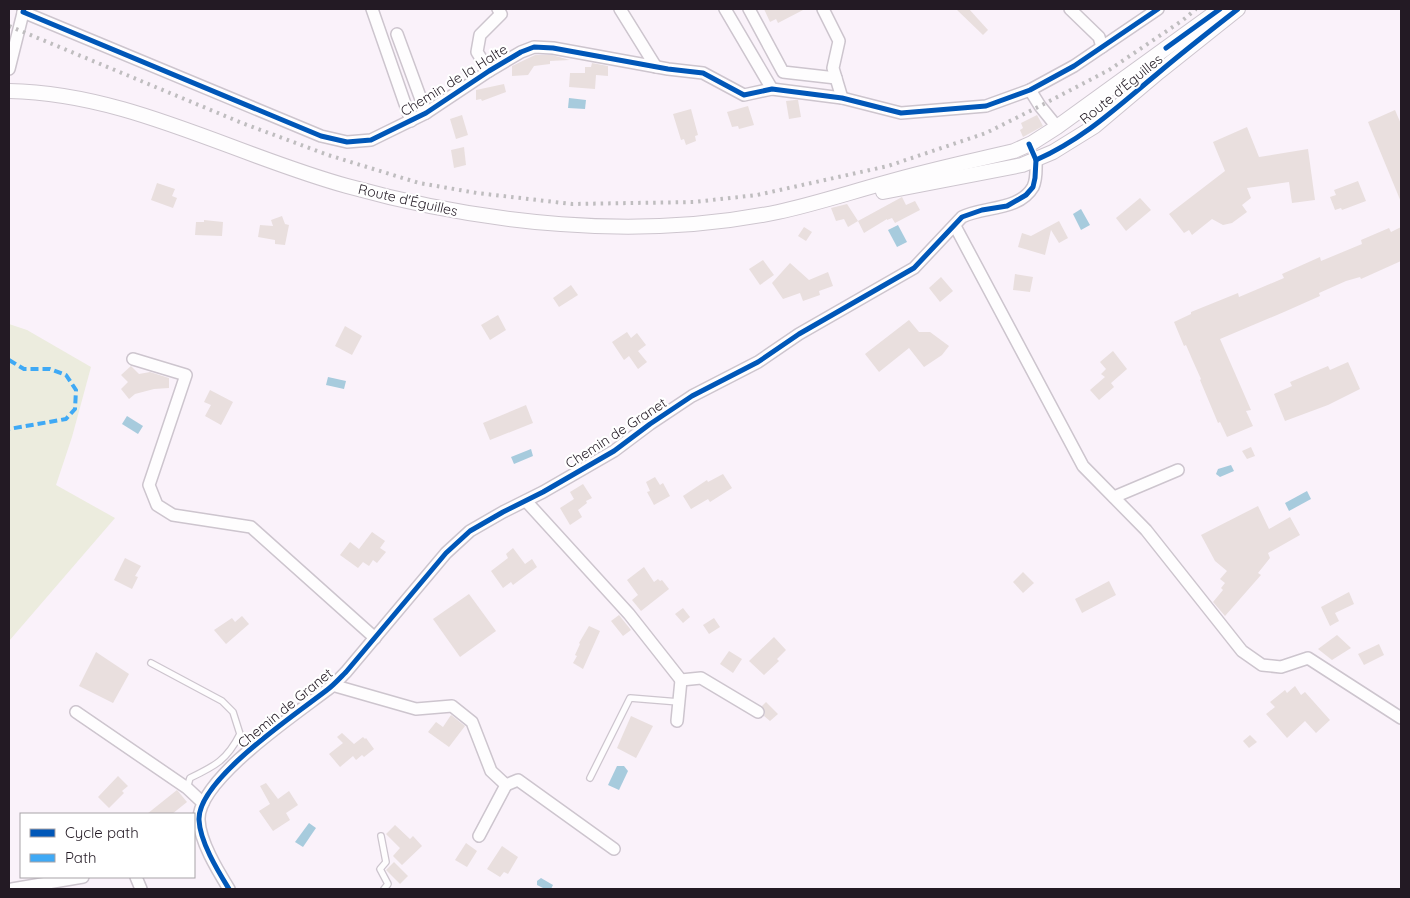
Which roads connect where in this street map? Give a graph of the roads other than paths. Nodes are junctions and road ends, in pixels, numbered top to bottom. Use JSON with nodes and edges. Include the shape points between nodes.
{"nodes":[{"id":1,"x":372,"y":9,"type":"edge"},
{"id":2,"x":498,"y":9,"type":"edge"},
{"id":3,"x":620,"y":9,"type":"edge"},
{"id":4,"x":725,"y":9,"type":"edge"},
{"id":5,"x":749,"y":9,"type":"edge"},
{"id":6,"x":823,"y":9,"type":"edge"},
{"id":7,"x":1070,"y":9,"type":"edge"},
{"id":8,"x":1158,"y":9,"type":"edge"},
{"id":9,"x":1220,"y":9,"type":"edge"},
{"id":10,"x":1238,"y":9,"type":"edge"},
{"id":11,"x":23,"y":10,"type":"edge"},
{"id":12,"x":397,"y":34,"type":"dead end"},
{"id":13,"x":1102,"y":47,"type":"junction"},
{"id":14,"x":656,"y":67,"type":"junction"},
{"id":15,"x":9,"y":69,"type":"edge"},
{"id":16,"x":488,"y":71,"type":"junction"},
{"id":17,"x":836,"y":78,"type":"junction"},
{"id":18,"x":772,"y":89,"type":"junction"},
{"id":19,"x":1030,"y":90,"type":"junction"},
{"id":20,"x":9,"y":91,"type":"edge"},
{"id":21,"x":842,"y":98,"type":"junction"},
{"id":22,"x":426,"y":112,"type":"junction"},
{"id":23,"x":411,"y":121,"type":"junction"},
{"id":24,"x":1057,"y":127,"type":"junction"},
{"id":25,"x":1071,"y":142,"type":"junction"},
{"id":26,"x":1030,"y":144,"type":"junction"},
{"id":27,"x":1036,"y":160,"type":"junction"},
{"id":28,"x":819,"y":202,"type":"junction"},
{"id":29,"x":955,"y":226,"type":"junction"},
{"id":30,"x":134,"y":359,"type":"dead end"},
{"id":31,"x":1178,"y":470,"type":"dead end"},
{"id":32,"x":1114,"y":497,"type":"junction"},
{"id":33,"x":526,"y":501,"type":"junction"},
{"id":34,"x":375,"y":638,"type":"junction"},
{"id":35,"x":151,"y":663,"type":"dead end"},
{"id":36,"x":681,"y":680,"type":"junction"},
{"id":37,"x":332,"y":685,"type":"junction"},
{"id":38,"x":679,"y":702,"type":"junction"},
{"id":39,"x":76,"y":712,"type":"dead end"},
{"id":40,"x":758,"y":712,"type":"dead end"},
{"id":41,"x":1401,"y":718,"type":"edge"},
{"id":42,"x":677,"y":721,"type":"dead end"},
{"id":43,"x":590,"y":778,"type":"dead end"},
{"id":44,"x":506,"y":785,"type":"junction"},
{"id":45,"x":188,"y":788,"type":"junction"},
{"id":46,"x":203,"y":803,"type":"junction"},
{"id":47,"x":196,"y":819,"type":"edge"},
{"id":48,"x":381,"y":836,"type":"dead end"},
{"id":49,"x":479,"y":836,"type":"dead end"},
{"id":50,"x":614,"y":849,"type":"dead end"},
{"id":51,"x":77,"y":878,"type":"edge"},
{"id":52,"x":12,"y":889,"type":"edge"},
{"id":53,"x":230,"y":889,"type":"edge"},
{"id":54,"x":384,"y":889,"type":"edge"}],
"edges":[{"from":1,"to":23,"type":"street"},
{"from":2,"to":16,"type":"street","via":[[502,14],[480,35],[477,52]]},
{"from":3,"to":14,"type":"street"},
{"from":4,"to":18,"type":"street"},
{"from":5,"to":17,"type":"street","via":[[783,72]]},
{"from":6,"to":17,"type":"street","via":[[839,41],[833,68]]},
{"from":7,"to":13,"type":"street","via":[[1099,37]]},
{"from":8,"to":13,"type":"street","name":"Chemin de la Halte"},
{"from":9,"to":24,"type":"street","name":"Route d'Éguilles"},
{"from":10,"to":25,"type":"street","name":"Route d'Éguilles"},
{"from":11,"to":15,"type":"street"},
{"from":11,"to":23,"type":"street","name":"Chemin de la Halte","via":[[321,136],[347,142],[371,140]]},
{"from":12,"to":22,"type":"street"},
{"from":13,"to":19,"type":"street","name":"Chemin de la Halte"},
{"from":14,"to":16,"type":"street","name":"Chemin de la Halte","via":[[534,47]]},
{"from":14,"to":18,"type":"street","name":"Chemin de la Halte","via":[[703,73],[744,95]]},
{"from":16,"to":22,"type":"street","name":"Chemin de la Halte"},
{"from":17,"to":21,"type":"street"},
{"from":18,"to":21,"type":"street","name":"Chemin de la Halte"},
{"from":19,"to":21,"type":"street","name":"Chemin de la Halte","via":[[986,106],[901,113]]},
{"from":19,"to":24,"type":"street"},
{"from":20,"to":28,"type":"street","name":"Route d'Éguilles","via":[[57,94],[102,102],[342,185],[431,207],[488,216],[589,225],[646,226],[730,220]]},
{"from":22,"to":23,"type":"street","name":"Chemin de la Halte"},
{"from":24,"to":25,"type":"street"},
{"from":24,"to":26,"type":"street","name":"Route d'Éguilles"},
{"from":25,"to":27,"type":"street","name":"Route d'Éguilles"},
{"from":26,"to":27,"type":"street"},
{"from":26,"to":28,"type":"street","name":"Route d'Éguilles","via":[[1014,151]]},
{"from":27,"to":28,"type":"street","name":"Route d'Éguilles","via":[[905,188]]},
{"from":27,"to":29,"type":"street","name":"Chemin de Granet","via":[[1033,187],[1026,195],[1007,206],[972,212]]},
{"from":29,"to":32,"type":"street","via":[[1083,466]]},
{"from":29,"to":33,"type":"street","name":"Chemin de Granet","via":[[914,268],[798,334],[758,362],[692,396],[614,451]]},
{"from":30,"to":34,"type":"street","via":[[186,376],[149,485],[157,505],[173,515],[251,527]]},
{"from":31,"to":32,"type":"street"},
{"from":32,"to":41,"type":"street","via":[[1146,530],[1242,651],[1262,665],[1282,667],[1308,658]]},
{"from":33,"to":34,"type":"street","name":"Chemin de Granet","via":[[470,531],[446,553]]},
{"from":33,"to":36,"type":"street","via":[[629,614]]},
{"from":34,"to":37,"type":"street","name":"Chemin de Granet"},
{"from":35,"to":45,"type":"lane","via":[[222,701],[233,712],[240,734],[232,750],[218,763],[190,778]]},
{"from":36,"to":38,"type":"street"},
{"from":36,"to":40,"type":"street","via":[[701,678]]},
{"from":37,"to":44,"type":"street","via":[[416,708],[452,706],[472,722],[491,771]]},
{"from":37,"to":46,"type":"street","name":"Chemin de Granet","via":[[230,768],[208,792]]},
{"from":38,"to":42,"type":"street"},
{"from":38,"to":43,"type":"lane","via":[[630,698]]},
{"from":39,"to":45,"type":"street"},
{"from":44,"to":49,"type":"street"},
{"from":44,"to":50,"type":"street","via":[[518,780]]},
{"from":45,"to":46,"type":"street"},
{"from":46,"to":47,"type":"street","name":"Chemin de Granet"},
{"from":47,"to":53,"type":"street","name":"Chemin de Granet","via":[[209,852]]},
{"from":48,"to":54,"type":"lane","via":[[386,862],[380,869],[388,884]]},
{"from":51,"to":52,"type":"street"}]}
